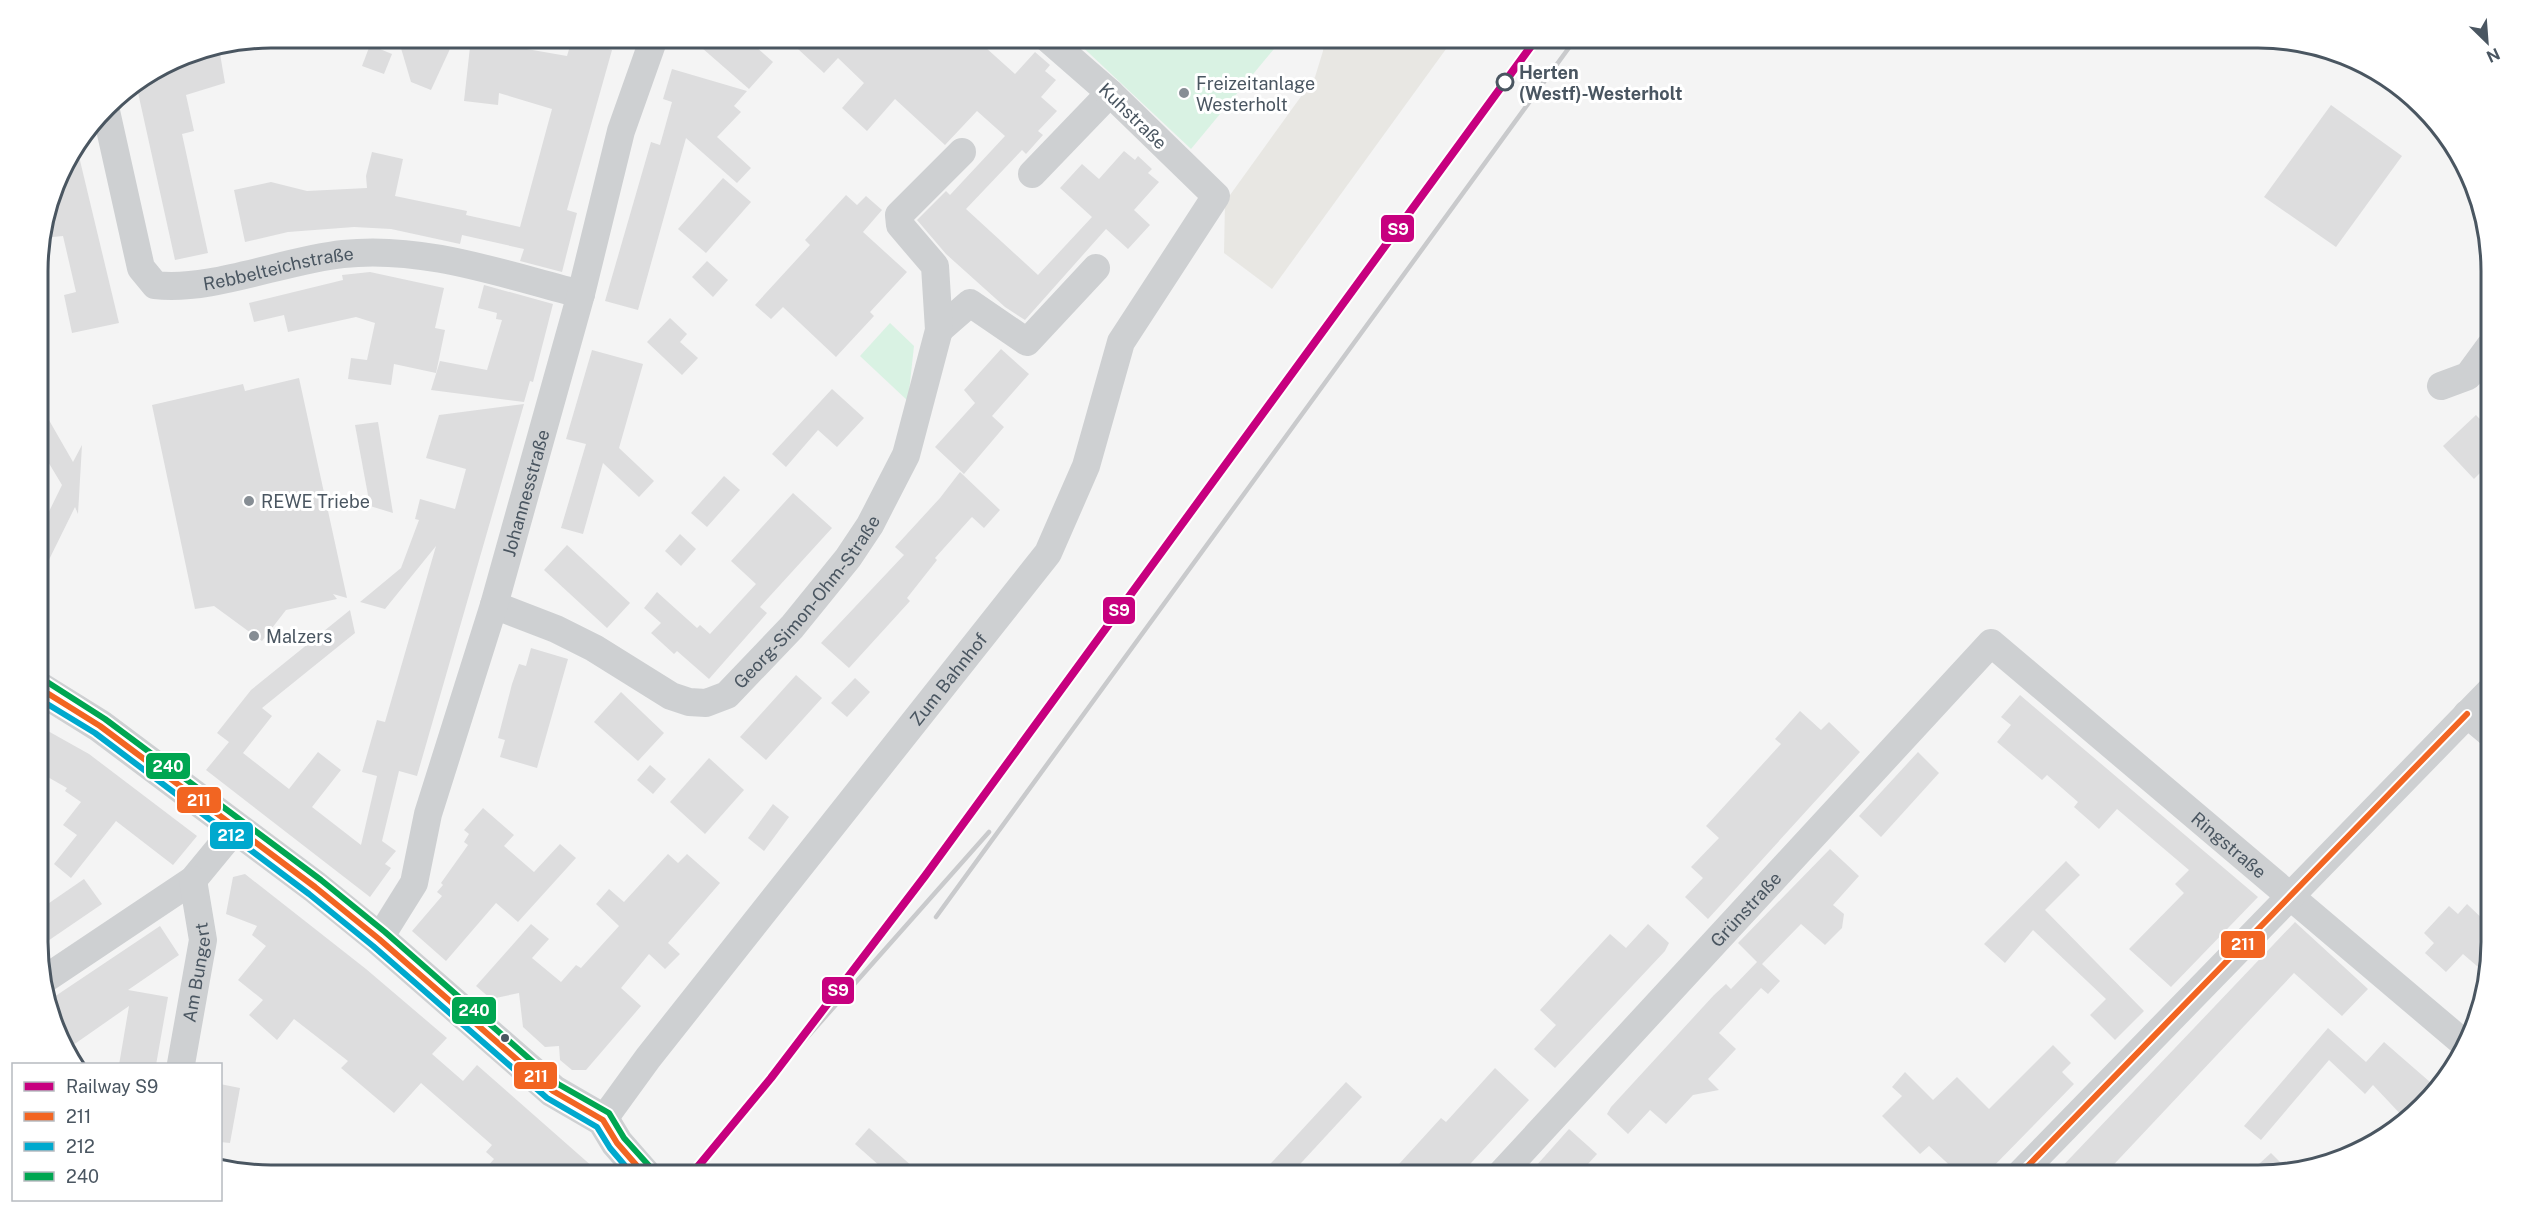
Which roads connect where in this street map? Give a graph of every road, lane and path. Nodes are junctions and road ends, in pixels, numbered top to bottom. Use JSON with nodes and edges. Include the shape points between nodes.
{"nodes":[{"id":1,"x":650,"y":48,"type":"edge"},
{"id":2,"x":1058,"y":48,"type":"edge"},
{"id":3,"x":1110,"y":93,"type":"junction"},
{"id":4,"x":108,"y":119,"type":"edge"},
{"id":5,"x":962,"y":152,"type":"dead end"},
{"id":6,"x":1032,"y":174,"type":"dead end"},
{"id":7,"x":1216,"y":196,"type":"joint"},
{"id":8,"x":1096,"y":268,"type":"dead end"},
{"id":9,"x":581,"y":294,"type":"junction"},
{"id":10,"x":939,"y":330,"type":"junction"},
{"id":11,"x":2481,"y":358,"type":"edge"},
{"id":12,"x":2441,"y":386,"type":"dead end"},
{"id":13,"x":494,"y":605,"type":"junction"},
{"id":14,"x":1991,"y":643,"type":"joint"},
{"id":15,"x":48,"y":694,"type":"edge"},
{"id":16,"x":2481,"y":700,"type":"edge"},
{"id":17,"x":2467,"y":714,"type":"junction"},
{"id":18,"x":2481,"y":726,"type":"edge"},
{"id":19,"x":235,"y":829,"type":"junction"},
{"id":20,"x":193,"y":880,"type":"junction"},
{"id":21,"x":2289,"y":896,"type":"junction"},
{"id":22,"x":380,"y":939,"type":"junction"},
{"id":23,"x":51,"y":975,"type":"edge"},
{"id":24,"x":2459,"y":1039,"type":"edge"},
{"id":25,"x":181,"y":1063,"type":"edge"},
{"id":26,"x":603,"y":1120,"type":"junction"},
{"id":27,"x":636,"y":1165,"type":"edge"},
{"id":28,"x":1509,"y":1165,"type":"edge"},
{"id":29,"x":2029,"y":1165,"type":"edge"}],
"edges":[{"from":1,"to":9,"type":"street","name":"Johannesstraße","via":[[621,131]]},
{"from":2,"to":3,"type":"street","name":"Kuhstraße"},
{"from":3,"to":6,"type":"street"},
{"from":3,"to":7,"type":"street","name":"Kuhstraße"},
{"from":4,"to":9,"type":"street","name":"Rebbelteichstraße","via":[[141,268],[155,285],[180,288],[307,259],[367,252],[451,262]]},
{"from":5,"to":10,"type":"street","name":"Georg-Simon-Ohm-Straße","via":[[900,215],[900,225],[935,266]]},
{"from":7,"to":26,"type":"street","name":"Zum Bahnhof","via":[[1121,342],[1086,466],[1048,553],[655,1048]]},
{"from":8,"to":10,"type":"street","via":[[1027,342],[970,303]]},
{"from":9,"to":13,"type":"street","name":"Johannesstraße"},
{"from":10,"to":13,"type":"street","name":"Georg-Simon-Ohm-Straße","via":[[906,455],[870,525],[800,618],[727,695],[706,703],[671,696],[594,648]]},
{"from":11,"to":12,"type":"street","via":[[2468,376]]},
{"from":13,"to":22,"type":"street","name":"Johannesstraße","via":[[428,814],[414,883]]},
{"from":14,"to":21,"type":"street","name":"Ringstraße"},
{"from":14,"to":28,"type":"street","name":"Grünstraße"},
{"from":15,"to":19,"type":"street","via":[[100,726]]},
{"from":16,"to":17,"type":"street"},
{"from":17,"to":18,"type":"street"},
{"from":17,"to":21,"type":"street"},
{"from":19,"to":20,"type":"street"},
{"from":19,"to":22,"type":"street"},
{"from":20,"to":23,"type":"street"},
{"from":20,"to":25,"type":"street","name":"Am Bungert","via":[[203,940]]},
{"from":21,"to":24,"type":"street","name":"Ringstraße"},
{"from":21,"to":29,"type":"street"},
{"from":22,"to":26,"type":"street","via":[[553,1091]]},
{"from":26,"to":27,"type":"street","via":[[616,1143]]}]}
